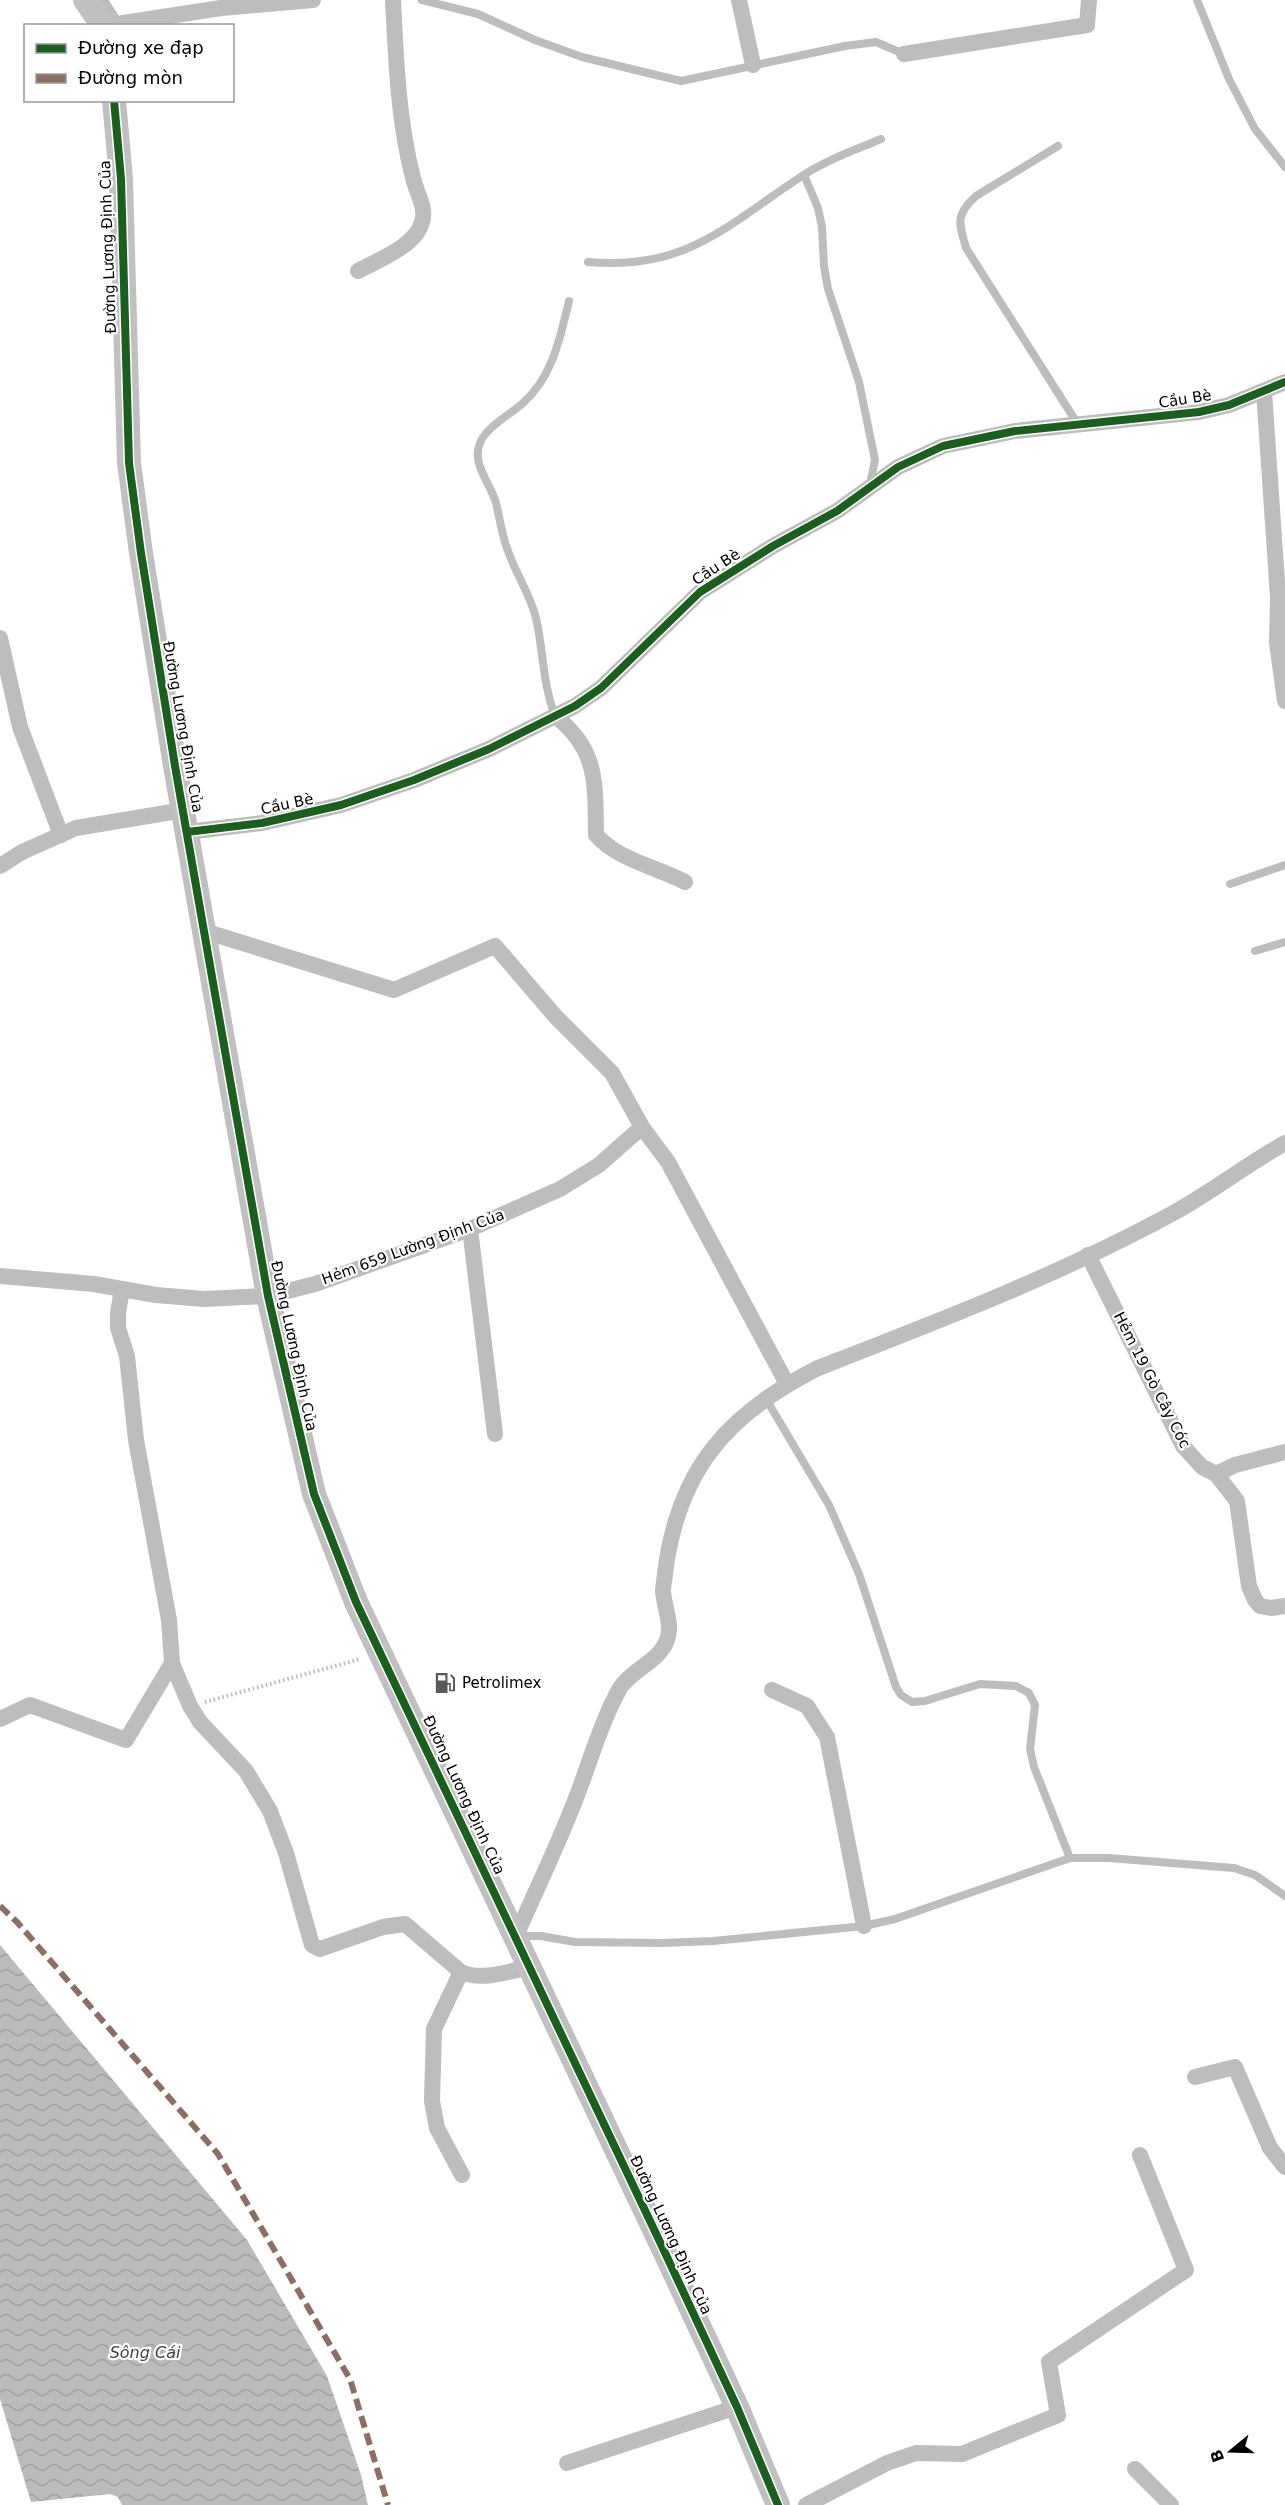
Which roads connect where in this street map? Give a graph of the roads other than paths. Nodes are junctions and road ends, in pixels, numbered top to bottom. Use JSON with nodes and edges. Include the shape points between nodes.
{"nodes":[{"id":1,"x":86,"y":0,"type":"edge"},
{"id":2,"x":104,"y":0,"type":"edge"},
{"id":3,"x":313,"y":0,"type":"edge"},
{"id":4,"x":393,"y":0,"type":"edge"},
{"id":5,"x":422,"y":0,"type":"edge"},
{"id":6,"x":739,"y":0,"type":"edge"},
{"id":7,"x":1089,"y":0,"type":"edge"},
{"id":8,"x":1197,"y":0,"type":"edge"},
{"id":9,"x":108,"y":24,"type":"edge"},
{"id":10,"x":904,"y":54,"type":"joint"},
{"id":11,"x":753,"y":65,"type":"junction"},
{"id":12,"x":114,"y":102,"type":"edge"},
{"id":13,"x":881,"y":139,"type":"dead end"},
{"id":14,"x":1058,"y":146,"type":"dead end"},
{"id":15,"x":1285,"y":167,"type":"edge"},
{"id":16,"x":804,"y":175,"type":"junction"},
{"id":17,"x":588,"y":261,"type":"dead end"},
{"id":18,"x":358,"y":271,"type":"dead end"},
{"id":19,"x":569,"y":301,"type":"dead end"},
{"id":20,"x":1285,"y":381,"type":"edge"},
{"id":21,"x":1264,"y":391,"type":"junction"},
{"id":22,"x":1077,"y":423,"type":"junction"},
{"id":23,"x":869,"y":490,"type":"junction"},
{"id":24,"x":0,"y":638,"type":"edge"},
{"id":25,"x":1285,"y":701,"type":"edge"},
{"id":26,"x":555,"y":716,"type":"junction"},
{"id":27,"x":186,"y":821,"type":"junction"},
{"id":28,"x":61,"y":835,"type":"junction"},
{"id":29,"x":1285,"y":865,"type":"edge"},
{"id":30,"x":0,"y":866,"type":"edge"},
{"id":31,"x":686,"y":882,"type":"dead end"},
{"id":32,"x":1230,"y":884,"type":"dead end"},
{"id":33,"x":204,"y":931,"type":"junction"},
{"id":34,"x":1285,"y":942,"type":"edge"},
{"id":35,"x":1255,"y":951,"type":"dead end"},
{"id":36,"x":642,"y":1127,"type":"junction"},
{"id":37,"x":1285,"y":1143,"type":"edge"},
{"id":38,"x":470,"y":1229,"type":"junction"},
{"id":39,"x":1088,"y":1255,"type":"junction"},
{"id":40,"x":0,"y":1276,"type":"edge"},
{"id":41,"x":122,"y":1289,"type":"junction"},
{"id":42,"x":268,"y":1296,"type":"junction"},
{"id":43,"x":787,"y":1384,"type":"junction"},
{"id":44,"x":766,"y":1398,"type":"junction"},
{"id":45,"x":495,"y":1434,"type":"dead end"},
{"id":46,"x":1285,"y":1452,"type":"edge"},
{"id":47,"x":1216,"y":1474,"type":"junction"},
{"id":48,"x":1285,"y":1606,"type":"edge"},
{"id":49,"x":172,"y":1663,"type":"junction"},
{"id":50,"x":772,"y":1690,"type":"dead end"},
{"id":51,"x":0,"y":1719,"type":"edge"},
{"id":52,"x":1070,"y":1858,"type":"junction"},
{"id":53,"x":1285,"y":1896,"type":"edge"},
{"id":54,"x":864,"y":1926,"type":"junction"},
{"id":55,"x":516,"y":1936,"type":"junction"},
{"id":56,"x":529,"y":1967,"type":"junction"},
{"id":57,"x":461,"y":1972,"type":"junction"},
{"id":58,"x":1195,"y":2077,"type":"dead end"},
{"id":59,"x":1140,"y":2155,"type":"dead end"},
{"id":60,"x":1285,"y":2167,"type":"edge"},
{"id":61,"x":462,"y":2175,"type":"dead end"},
{"id":62,"x":736,"y":2407,"type":"junction"},
{"id":63,"x":567,"y":2463,"type":"dead end"},
{"id":64,"x":1135,"y":2469,"type":"dead end"},
{"id":65,"x":778,"y":2505,"type":"edge"},
{"id":66,"x":806,"y":2505,"type":"edge"},
{"id":67,"x":1171,"y":2505,"type":"edge"}],
"edges":[{"from":1,"to":9,"type":"street"},
{"from":2,"to":9,"type":"lane"},
{"from":3,"to":9,"type":"street"},
{"from":4,"to":18,"type":"street","via":[[404,137],[422,206],[422,223],[408,244]]},
{"from":5,"to":11,"type":"lane","via":[[478,14],[582,57],[681,81]]},
{"from":6,"to":11,"type":"street"},
{"from":7,"to":10,"type":"street","via":[[1087,25]]},
{"from":8,"to":15,"type":"lane","via":[[1229,79],[1255,129]]},
{"from":10,"to":11,"type":"lane","via":[[876,42]]},
{"from":12,"to":27,"type":"street","name":"Đường Lương Định Của","via":[[121,179],[129,463]]},
{"from":13,"to":16,"type":"lane"},
{"from":14,"to":22,"type":"lane","via":[[976,196],[959,218],[966,248]]},
{"from":16,"to":17,"type":"lane","via":[[723,231],[685,250],[619,264]]},
{"from":16,"to":23,"type":"lane","via":[[818,208],[828,289],[853,360],[875,460]]},
{"from":19,"to":26,"type":"lane","via":[[558,350],[540,384],[479,443],[478,465],[495,499],[508,552],[536,618],[546,693]]},
{"from":20,"to":21,"type":"street","name":"Cầu Bè"},
{"from":21,"to":22,"type":"street","name":"Cầu Bè","via":[[1199,412]]},
{"from":21,"to":25,"type":"street","via":[[1278,597],[1277,643]]},
{"from":22,"to":23,"type":"street","name":"Cầu Bè","via":[[943,446],[898,467]]},
{"from":23,"to":26,"type":"street","name":"Cầu Bè","via":[[700,592],[601,688]]},
{"from":24,"to":28,"type":"street","via":[[20,727]]},
{"from":26,"to":27,"type":"street","name":"Cầu Bè","via":[[447,767],[341,805],[262,823]]},
{"from":26,"to":31,"type":"street","via":[[572,729],[589,757],[594,775],[596,835],[603,844]]},
{"from":27,"to":28,"type":"street","name":"Cầu Bè","via":[[76,828]]},
{"from":27,"to":33,"type":"street","name":"Đường Lương Định Của"},
{"from":28,"to":30,"type":"street","name":"Cầu Bè"},
{"from":29,"to":32,"type":"lane"},
{"from":33,"to":36,"type":"street","via":[[394,990],[495,946],[555,1016],[612,1073]]},
{"from":33,"to":42,"type":"street","name":"Đường Lương Định Của"},
{"from":34,"to":35,"type":"lane"},
{"from":36,"to":38,"type":"street","name":"Hẻm 659 Lường Định Của","via":[[599,1165],[560,1189]]},
{"from":36,"to":43,"type":"street","via":[[668,1162]]},
{"from":37,"to":39,"type":"street","via":[[1178,1210]]},
{"from":38,"to":42,"type":"street","name":"Hẻm 659 Lường Định Của","via":[[315,1284]]},
{"from":38,"to":45,"type":"street"},
{"from":39,"to":43,"type":"street","via":[[1014,1290]]},
{"from":39,"to":47,"type":"street","name":"Hẻm 19 Gò Cây Cóc","via":[[1183,1446],[1202,1467]]},
{"from":40,"to":41,"type":"street","name":"Hẻm 659 Lường Định Của"},
{"from":41,"to":42,"type":"street","name":"Hẻm 659 Lường Định Của","via":[[204,1299]]},
{"from":41,"to":49,"type":"street","via":[[118,1328],[127,1356],[136,1440],[167,1608]]},
{"from":42,"to":55,"type":"street","name":"Đường Lương Định Của","via":[[314,1494],[356,1602]]},
{"from":43,"to":44,"type":"street"},
{"from":44,"to":52,"type":"lane","via":[[829,1505],[859,1574],[901,1695],[912,1702],[925,1701],[980,1684],[1016,1686],[1029,1694],[1035,1705],[1030,1749]]},
{"from":44,"to":55,"type":"street","via":[[724,1434],[692,1478],[677,1515],[667,1561],[663,1591],[668,1638],[662,1650],[632,1673],[617,1695]]},
{"from":46,"to":47,"type":"street"},
{"from":47,"to":48,"type":"street","name":"Hẻm 19 Gò Cây Cóc","via":[[1238,1501],[1249,1586],[1255,1600],[1260,1606]]},
{"from":49,"to":51,"type":"street","via":[[126,1740],[30,1705]]},
{"from":49,"to":57,"type":"street","via":[[200,1722],[246,1771],[270,1811],[312,1945],[320,1949],[383,1927],[405,1924]]},
{"from":50,"to":54,"type":"street","via":[[807,1706],[827,1737]]},
{"from":52,"to":53,"type":"lane","via":[[1234,1868],[1255,1875]]},
{"from":52,"to":54,"type":"lane","via":[[895,1919]]},
{"from":54,"to":55,"type":"lane","via":[[662,1943]]},
{"from":55,"to":56,"type":"street","name":"Đường Lương Định Của"},
{"from":56,"to":57,"type":"street","via":[[483,1976]]},
{"from":56,"to":62,"type":"street","name":"Đường Lương Định Của"},
{"from":57,"to":61,"type":"street","via":[[434,2029],[432,2101],[437,2128]]},
{"from":58,"to":60,"type":"street","via":[[1235,2067],[1270,2148]]},
{"from":59,"to":66,"type":"street","via":[[1186,2270],[1048,2362],[1058,2415],[962,2454],[916,2453],[887,2463]]},
{"from":62,"to":63,"type":"street"},
{"from":62,"to":65,"type":"street","name":"Đường Lương Định Của"},
{"from":64,"to":67,"type":"street"}]}
